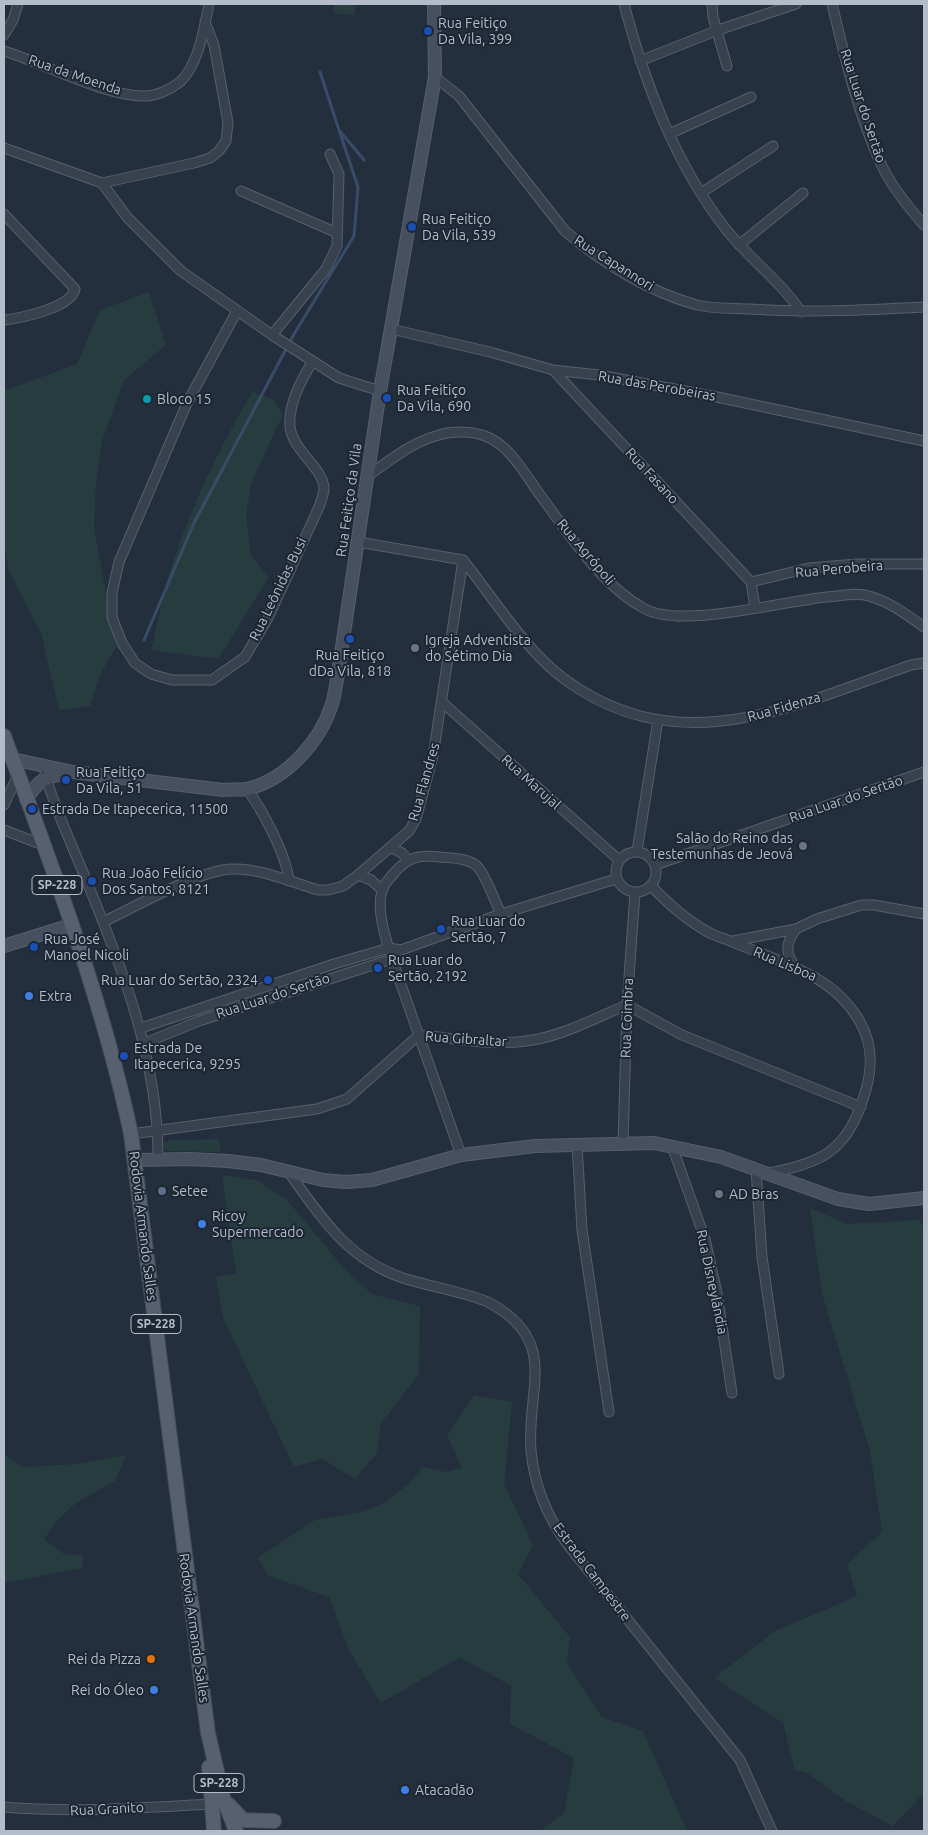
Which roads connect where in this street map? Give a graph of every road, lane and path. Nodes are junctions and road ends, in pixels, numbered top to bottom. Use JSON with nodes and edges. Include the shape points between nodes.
{"nodes":[{"id":1,"x":18,"y":4,"type":"edge"},
{"id":2,"x":209,"y":4,"type":"edge"},
{"id":3,"x":434,"y":4,"type":"edge"},
{"id":4,"x":624,"y":4,"type":"edge"},
{"id":5,"x":712,"y":4,"type":"edge"},
{"id":6,"x":796,"y":4,"type":"edge"},
{"id":7,"x":832,"y":4,"type":"edge"},
{"id":8,"x":205,"y":22,"type":"junction"},
{"id":9,"x":718,"y":30,"type":"junction"},
{"id":10,"x":4,"y":35,"type":"edge"},
{"id":11,"x":4,"y":51,"type":"edge"},
{"id":12,"x":640,"y":61,"type":"junction"},
{"id":13,"x":727,"y":66,"type":"dead end"},
{"id":14,"x":435,"y":78,"type":"junction"},
{"id":15,"x":751,"y":97,"type":"dead end"},
{"id":16,"x":669,"y":134,"type":"junction"},
{"id":17,"x":773,"y":146,"type":"dead end"},
{"id":18,"x":4,"y":148,"type":"edge"},
{"id":19,"x":330,"y":154,"type":"dead end"},
{"id":20,"x":102,"y":183,"type":"junction"},
{"id":21,"x":241,"y":191,"type":"dead end"},
{"id":22,"x":701,"y":193,"type":"junction"},
{"id":23,"x":803,"y":193,"type":"dead end"},
{"id":24,"x":4,"y":214,"type":"edge"},
{"id":25,"x":924,"y":225,"type":"edge"},
{"id":26,"x":337,"y":233,"type":"junction"},
{"id":27,"x":739,"y":245,"type":"junction"},
{"id":28,"x":924,"y":307,"type":"edge"},
{"id":29,"x":237,"y":310,"type":"junction"},
{"id":30,"x":801,"y":312,"type":"junction"},
{"id":31,"x":4,"y":320,"type":"edge"},
{"id":32,"x":391,"y":329,"type":"junction"},
{"id":33,"x":272,"y":335,"type":"junction"},
{"id":34,"x":312,"y":362,"type":"junction"},
{"id":35,"x":553,"y":370,"type":"junction"},
{"id":36,"x":380,"y":391,"type":"junction"},
{"id":37,"x":924,"y":441,"type":"edge"},
{"id":38,"x":368,"y":476,"type":"junction"},
{"id":39,"x":358,"y":542,"type":"junction"},
{"id":40,"x":463,"y":560,"type":"junction"},
{"id":41,"x":924,"y":564,"type":"edge"},
{"id":42,"x":751,"y":582,"type":"junction"},
{"id":43,"x":755,"y":607,"type":"junction"},
{"id":44,"x":924,"y":627,"type":"edge"},
{"id":45,"x":924,"y":663,"type":"edge"},
{"id":46,"x":443,"y":703,"type":"junction"},
{"id":47,"x":658,"y":720,"type":"junction"},
{"id":48,"x":4,"y":736,"type":"edge"},
{"id":49,"x":12,"y":759,"type":"junction"},
{"id":50,"x":44,"y":770,"type":"junction"},
{"id":51,"x":924,"y":772,"type":"edge"},
{"id":52,"x":18,"y":775,"type":"junction"},
{"id":53,"x":246,"y":789,"type":"junction"},
{"id":54,"x":26,"y":800,"type":"junction"},
{"id":55,"x":4,"y":805,"type":"edge"},
{"id":56,"x":4,"y":830,"type":"edge"},
{"id":57,"x":43,"y":845,"type":"junction"},
{"id":58,"x":392,"y":848,"type":"junction"},
{"id":59,"x":637,"y":851,"type":"junction"},
{"id":60,"x":407,"y":859,"type":"junction"},
{"id":61,"x":619,"y":860,"type":"junction"},
{"id":62,"x":655,"y":865,"type":"junction"},
{"id":63,"x":358,"y":875,"type":"junction"},
{"id":64,"x":616,"y":878,"type":"junction"},
{"id":65,"x":289,"y":881,"type":"junction"},
{"id":66,"x":651,"y":886,"type":"junction"},
{"id":67,"x":382,"y":890,"type":"junction"},
{"id":68,"x":635,"y":892,"type":"junction"},
{"id":69,"x":501,"y":914,"type":"junction"},
{"id":70,"x":924,"y":914,"type":"edge"},
{"id":71,"x":103,"y":922,"type":"junction"},
{"id":72,"x":70,"y":925,"type":"junction"},
{"id":73,"x":796,"y":929,"type":"junction"},
{"id":74,"x":732,"y":941,"type":"junction"},
{"id":75,"x":4,"y":946,"type":"edge"},
{"id":76,"x":389,"y":948,"type":"junction"},
{"id":77,"x":400,"y":950,"type":"junction"},
{"id":78,"x":392,"y":959,"type":"junction"},
{"id":79,"x":796,"y":968,"type":"junction"},
{"id":80,"x":221,"y":1002,"type":"junction"},
{"id":81,"x":627,"y":1005,"type":"junction"},
{"id":82,"x":226,"y":1012,"type":"junction"},
{"id":83,"x":141,"y":1028,"type":"junction"},
{"id":84,"x":419,"y":1035,"type":"junction"},
{"id":85,"x":145,"y":1043,"type":"junction"},
{"id":86,"x":861,"y":1107,"type":"junction"},
{"id":87,"x":158,"y":1130,"type":"junction"},
{"id":88,"x":131,"y":1134,"type":"junction"},
{"id":89,"x":623,"y":1143,"type":"junction"},
{"id":90,"x":577,"y":1144,"type":"junction"},
{"id":91,"x":672,"y":1146,"type":"junction"},
{"id":92,"x":461,"y":1155,"type":"junction"},
{"id":93,"x":136,"y":1160,"type":"junction"},
{"id":94,"x":158,"y":1160,"type":"junction"},
{"id":95,"x":756,"y":1169,"type":"junction"},
{"id":96,"x":288,"y":1171,"type":"junction"},
{"id":97,"x":770,"y":1173,"type":"junction"},
{"id":98,"x":924,"y":1198,"type":"edge"},
{"id":99,"x":779,"y":1374,"type":"dead end"},
{"id":100,"x":732,"y":1393,"type":"dead end"},
{"id":101,"x":609,"y":1412,"type":"dead end"},
{"id":102,"x":208,"y":1733,"type":"junction"},
{"id":103,"x":223,"y":1797,"type":"junction"},
{"id":104,"x":210,"y":1804,"type":"junction"},
{"id":105,"x":4,"y":1807,"type":"edge"},
{"id":106,"x":214,"y":1831,"type":"edge"},
{"id":107,"x":224,"y":1831,"type":"edge"},
{"id":108,"x":236,"y":1831,"type":"edge"},
{"id":109,"x":263,"y":1831,"type":"edge"},
{"id":110,"x":772,"y":1831,"type":"edge"}],
"edges":[{"from":1,"to":10,"type":"street"},
{"from":2,"to":8,"type":"street","name":"Rua da Moenda"},
{"from":3,"to":14,"type":"street","name":"Rua Feitiço da Vila"},
{"from":4,"to":12,"type":"street"},
{"from":5,"to":9,"type":"street"},
{"from":6,"to":9,"type":"street"},
{"from":7,"to":25,"type":"street","name":"Rua Luar do Sertão","via":[[845,58],[882,167]]},
{"from":8,"to":11,"type":"street","name":"Rua da Moenda","via":[[190,68],[181,81],[167,90],[147,96],[96,85]]},
{"from":8,"to":20,"type":"street","via":[[214,45],[228,123],[226,141],[219,152],[194,163]]},
{"from":9,"to":12,"type":"street"},
{"from":9,"to":13,"type":"street"},
{"from":12,"to":16,"type":"street","via":[[652,98]]},
{"from":14,"to":30,"type":"street","name":"Rua Capannori","via":[[459,96],[565,231],[625,272],[652,288],[698,305]]},
{"from":14,"to":32,"type":"street","name":"Rua Feitiço da Vila"},
{"from":15,"to":16,"type":"street"},
{"from":16,"to":22,"type":"street"},
{"from":17,"to":22,"type":"street"},
{"from":18,"to":20,"type":"street"},
{"from":19,"to":26,"type":"street","via":[[339,174]]},
{"from":20,"to":29,"type":"street","via":[[127,217],[181,271]]},
{"from":21,"to":26,"type":"street"},
{"from":22,"to":27,"type":"street"},
{"from":23,"to":27,"type":"street"},
{"from":24,"to":31,"type":"street","via":[[74,289],[66,302]]},
{"from":26,"to":33,"type":"street","via":[[336,246],[326,269]]},
{"from":27,"to":30,"type":"street","via":[[783,288]]},
{"from":28,"to":30,"type":"street","name":"Rua Capannori"},
{"from":29,"to":33,"type":"street"},
{"from":29,"to":34,"type":"street","name":"Rua Leônidas Busi","via":[[187,403],[119,562],[112,593],[112,617],[122,643],[135,663],[151,674],[172,680],[212,680],[245,656],[268,618],[319,507],[324,488],[290,429],[292,404]]},
{"from":32,"to":35,"type":"street","name":"Rua das Perobeiras"},
{"from":32,"to":36,"type":"street","name":"Rua Feitiço da Vila"},
{"from":33,"to":34,"type":"street"},
{"from":34,"to":36,"type":"street","via":[[339,378]]},
{"from":35,"to":37,"type":"street","name":"Rua das Perobeiras","via":[[718,397]]},
{"from":35,"to":42,"type":"street","name":"Rua Fasano"},
{"from":36,"to":38,"type":"street","name":"Rua Feitiço da Vila"},
{"from":38,"to":39,"type":"street","name":"Rua Feitiço da Vila"},
{"from":38,"to":43,"type":"street","name":"Rua Agrópoli","via":[[410,446],[440,434],[485,436],[515,460],[596,568],[632,602],[647,610],[677,618]]},
{"from":39,"to":40,"type":"street"},
{"from":39,"to":53,"type":"street","name":"Rua Feitiço da Vila","via":[[332,705],[319,732],[289,767],[274,778]]},
{"from":40,"to":46,"type":"street","name":"Rua Flandres"},
{"from":40,"to":47,"type":"street","name":"Rua Fidenza","via":[[530,645],[562,678],[592,697]]},
{"from":41,"to":42,"type":"street","name":"Rua Perobeira","via":[[809,568]]},
{"from":42,"to":43,"type":"street"},
{"from":43,"to":44,"type":"street","name":"Rua Agrópoli","via":[[854,594],[892,604]]},
{"from":45,"to":47,"type":"street","name":"Rua Fidenza","via":[[769,714],[710,722]]},
{"from":46,"to":58,"type":"street","name":"Rua Flandres","via":[[416,819]]},
{"from":46,"to":61,"type":"street","name":"Rua Marujal"},
{"from":47,"to":59,"type":"street"},
{"from":48,"to":49,"type":"main road","name":"Rodovia Armando Salles","number":"SP-228"},
{"from":49,"to":50,"type":"street","name":"Rua Feitiço da Vila"},
{"from":49,"to":52,"type":"main road","name":"Rodovia Armando Salles","number":"SP-228"},
{"from":50,"to":53,"type":"street","name":"Rua Feitiço da Vila","via":[[223,790]]},
{"from":50,"to":54,"type":"street"},
{"from":50,"to":71,"type":"street"},
{"from":51,"to":62,"type":"street","name":"Rua Luar do Sertão"},
{"from":52,"to":54,"type":"main road","name":"Rodovia Armando Salles","number":"SP-228"},
{"from":52,"to":55,"type":"street"},
{"from":53,"to":65,"type":"street","via":[[276,844]]},
{"from":54,"to":57,"type":"main road","name":"Rodovia Armando Salles","number":"SP-228"},
{"from":56,"to":57,"type":"street"},
{"from":57,"to":72,"type":"main road","name":"Rodovia Armando Salles","number":"SP-228"},
{"from":58,"to":60,"type":"street","via":[[402,852]]},
{"from":58,"to":63,"type":"street","name":"Rua Flandres"},
{"from":59,"to":61,"type":"street","via":[[625,854]]},
{"from":59,"to":62,"type":"street","via":[[648,856]]},
{"from":60,"to":67,"type":"street"},
{"from":60,"to":69,"type":"street","via":[[424,856],[471,862],[480,870]]},
{"from":61,"to":64,"type":"street"},
{"from":62,"to":66,"type":"street","via":[[656,876]]},
{"from":63,"to":65,"type":"street","name":"Rua Flandres","via":[[342,886],[328,890]]},
{"from":63,"to":67,"type":"street","via":[[371,880]]},
{"from":64,"to":68,"type":"street","via":[[627,891]]},
{"from":64,"to":69,"type":"street","name":"Rua Luar do Sertão"},
{"from":65,"to":71,"type":"street","name":"Rua Flandres","via":[[245,870],[218,871]]},
{"from":66,"to":68,"type":"street"},
{"from":66,"to":74,"type":"street","name":"Rua Lisboa","via":[[688,919],[711,934]]},
{"from":67,"to":76,"type":"street","via":[[382,912]]},
{"from":68,"to":81,"type":"street","name":"Rua Coimbra"},
{"from":69,"to":77,"type":"street","name":"Rua Luar do Sertão"},
{"from":70,"to":73,"type":"street","via":[[862,905]]},
{"from":71,"to":83,"type":"street"},
{"from":72,"to":75,"type":"street"},
{"from":72,"to":88,"type":"main road","name":"Rodovia Armando Salles","number":"SP-228","via":[[117,1070]]},
{"from":73,"to":74,"type":"street"},
{"from":73,"to":79,"type":"street","via":[[787,946],[787,955]]},
{"from":74,"to":79,"type":"street","name":"Rua Lisboa"},
{"from":76,"to":77,"type":"street","name":"Rua Luar do Sertão"},
{"from":76,"to":78,"type":"street"},
{"from":76,"to":80,"type":"street","name":"Rua Luar do Sertão"},
{"from":77,"to":78,"type":"street","name":"Rua Luar do Sertão"},
{"from":78,"to":82,"type":"street","name":"Rua Luar do Sertão"},
{"from":78,"to":84,"type":"street"},
{"from":79,"to":86,"type":"street","name":"Rua Lisboa","via":[[833,988],[849,1004],[864,1028],[871,1066]]},
{"from":80,"to":82,"type":"street"},
{"from":80,"to":83,"type":"street","name":"Rua Luar do Sertão"},
{"from":81,"to":84,"type":"street","name":"Rua Gibraltar","via":[[544,1038],[526,1041],[504,1043]]},
{"from":81,"to":86,"type":"street","via":[[682,1035]]},
{"from":81,"to":89,"type":"street","name":"Rua Coimbra"},
{"from":82,"to":85,"type":"street","name":"Rua Luar do Sertão"},
{"from":83,"to":85,"type":"street"},
{"from":84,"to":87,"type":"street","name":"Rua Gibraltar","via":[[347,1099],[317,1109]]},
{"from":84,"to":92,"type":"street"},
{"from":85,"to":87,"type":"street"},
{"from":86,"to":97,"type":"street","name":"Rua Lisboa","via":[[847,1135],[835,1150],[806,1165]]},
{"from":87,"to":88,"type":"street","name":"Rua Gibraltar"},
{"from":87,"to":94,"type":"street"},
{"from":88,"to":93,"type":"main road","name":"Rodovia Armando Salles","number":"SP-228"},
{"from":89,"to":90,"type":"street"},
{"from":89,"to":91,"type":"street"},
{"from":90,"to":92,"type":"street"},
{"from":90,"to":101,"type":"street","via":[[582,1230]]},
{"from":91,"to":95,"type":"street"},
{"from":91,"to":100,"type":"street","name":"Rua Disneylândia","via":[[706,1239]]},
{"from":92,"to":96,"type":"street","via":[[372,1180],[323,1180]]},
{"from":93,"to":94,"type":"street"},
{"from":93,"to":102,"type":"main road","name":"Rodovia Armando Salles","number":"SP-228","via":[[173,1475]]},
{"from":94,"to":96,"type":"street","via":[[228,1161]]},
{"from":95,"to":97,"type":"street"},
{"from":95,"to":99,"type":"street","via":[[761,1249]]},
{"from":96,"to":110,"type":"street","name":"Estrada Campestre","via":[[328,1227],[354,1252],[402,1278],[488,1302],[519,1326],[535,1358],[531,1450],[538,1486],[547,1509],[568,1545],[740,1760]]},
{"from":97,"to":98,"type":"street","via":[[809,1190],[852,1202],[887,1203]]},
{"from":102,"to":103,"type":"main road","name":"Rodovia Armando Salles","number":"SP-228"},
{"from":102,"to":104,"type":"main road","name":"Rodovia Armando Salles","number":"SP-228"},
{"from":103,"to":108,"type":"main road","name":"Rodovia Armando Salles","number":"SP-228"},
{"from":103,"to":109,"type":"main road","via":[[243,1820],[274,1821]]},
{"from":104,"to":105,"type":"street","name":"Rua Granito","via":[[85,1811]]},
{"from":104,"to":106,"type":"main road","name":"Rodovia Armando Salles","number":"SP-228"},
{"from":104,"to":107,"type":"main road","via":[[217,1811]]}]}
